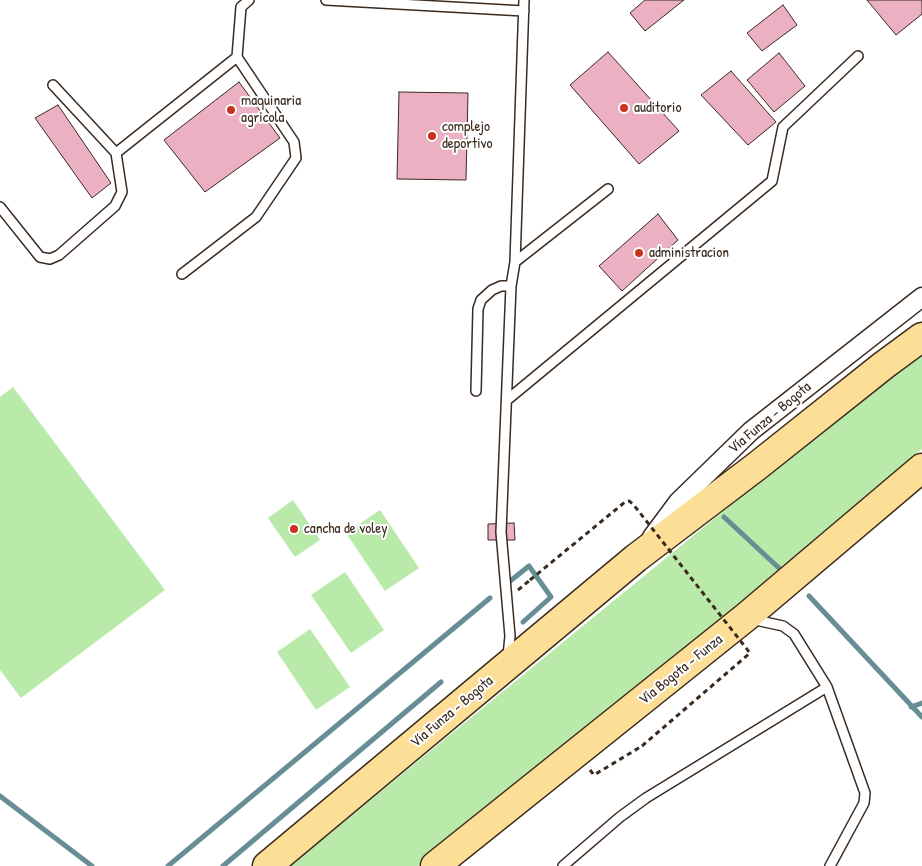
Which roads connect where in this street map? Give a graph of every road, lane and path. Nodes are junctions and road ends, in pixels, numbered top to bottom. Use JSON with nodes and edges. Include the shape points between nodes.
{"nodes":[{"id":1,"x":249,"y":0,"type":"edge"},
{"id":2,"x":326,"y":0,"type":"edge"},
{"id":3,"x":524,"y":0,"type":"edge"},
{"id":4,"x":524,"y":11,"type":"junction"},
{"id":5,"x":858,"y":56,"type":"dead end"},
{"id":6,"x":236,"y":57,"type":"junction"},
{"id":7,"x":53,"y":85,"type":"dead end"},
{"id":8,"x":116,"y":153,"type":"junction"},
{"id":9,"x":608,"y":189,"type":"dead end"},
{"id":10,"x":0,"y":207,"type":"edge"},
{"id":11,"x":515,"y":262,"type":"junction"},
{"id":12,"x":182,"y":274,"type":"dead end"},
{"id":13,"x":512,"y":286,"type":"junction"},
{"id":14,"x":922,"y":297,"type":"edge"},
{"id":15,"x":922,"y":337,"type":"edge"},
{"id":16,"x":476,"y":391,"type":"dead end"},
{"id":17,"x":507,"y":400,"type":"junction"},
{"id":18,"x":922,"y":468,"type":"edge"},
{"id":19,"x":636,"y":558,"type":"junction"},
{"id":20,"x":530,"y":580,"type":"dead end"},
{"id":21,"x":746,"y":617,"type":"junction"},
{"id":22,"x":507,"y":666,"type":"junction"},
{"id":23,"x":827,"y":687,"type":"junction"},
{"id":24,"x":576,"y":754,"type":"junction"},
{"id":25,"x":440,"y":864,"type":"edge"},
{"id":26,"x":266,"y":866,"type":"edge"},
{"id":27,"x":563,"y":866,"type":"edge"},
{"id":28,"x":830,"y":866,"type":"edge"}],
"edges":[{"from":1,"to":6,"type":"lane","via":[[241,7]]},
{"from":2,"to":4,"type":"lane"},
{"from":3,"to":4,"type":"lane"},
{"from":4,"to":11,"type":"lane"},
{"from":5,"to":17,"type":"lane","via":[[783,127],[772,181]]},
{"from":6,"to":8,"type":"lane"},
{"from":6,"to":12,"type":"lane","via":[[294,142],[296,158],[256,216]]},
{"from":7,"to":8,"type":"lane"},
{"from":8,"to":10,"type":"lane","via":[[122,192],[115,206],[50,259],[40,257]]},
{"from":9,"to":11,"type":"lane"},
{"from":11,"to":13,"type":"lane"},
{"from":13,"to":16,"type":"lane","via":[[500,286],[481,300],[478,309]]},
{"from":13,"to":17,"type":"lane"},
{"from":14,"to":19,"type":"street","name":"Vía Funza - Bogota","via":[[751,431],[678,502]]},
{"from":15,"to":19,"type":"main road","name":"Vía Funza - Bogota"},
{"from":17,"to":22,"type":"lane","via":[[501,532],[510,636]]},
{"from":18,"to":21,"type":"main road","name":"Vía Bogota - Funza"},
{"from":19,"to":22,"type":"main road","name":"Vía Funza - Bogota"},
{"from":20,"to":24,"type":"path","bridge":true,"via":[[629,501],[750,654],[642,746],[594,774]]},
{"from":21,"to":23,"type":"lane","via":[[783,626],[794,634]]},
{"from":21,"to":24,"type":"main road","name":"Vía Bogota - Funza"},
{"from":22,"to":26,"type":"main road","name":"Vía Funza - Bogota"},
{"from":23,"to":27,"type":"lane","via":[[646,798]]},
{"from":23,"to":28,"type":"lane","via":[[865,793],[864,803]]},
{"from":24,"to":25,"type":"main road","name":"Vía Bogota - Funza"}]}
